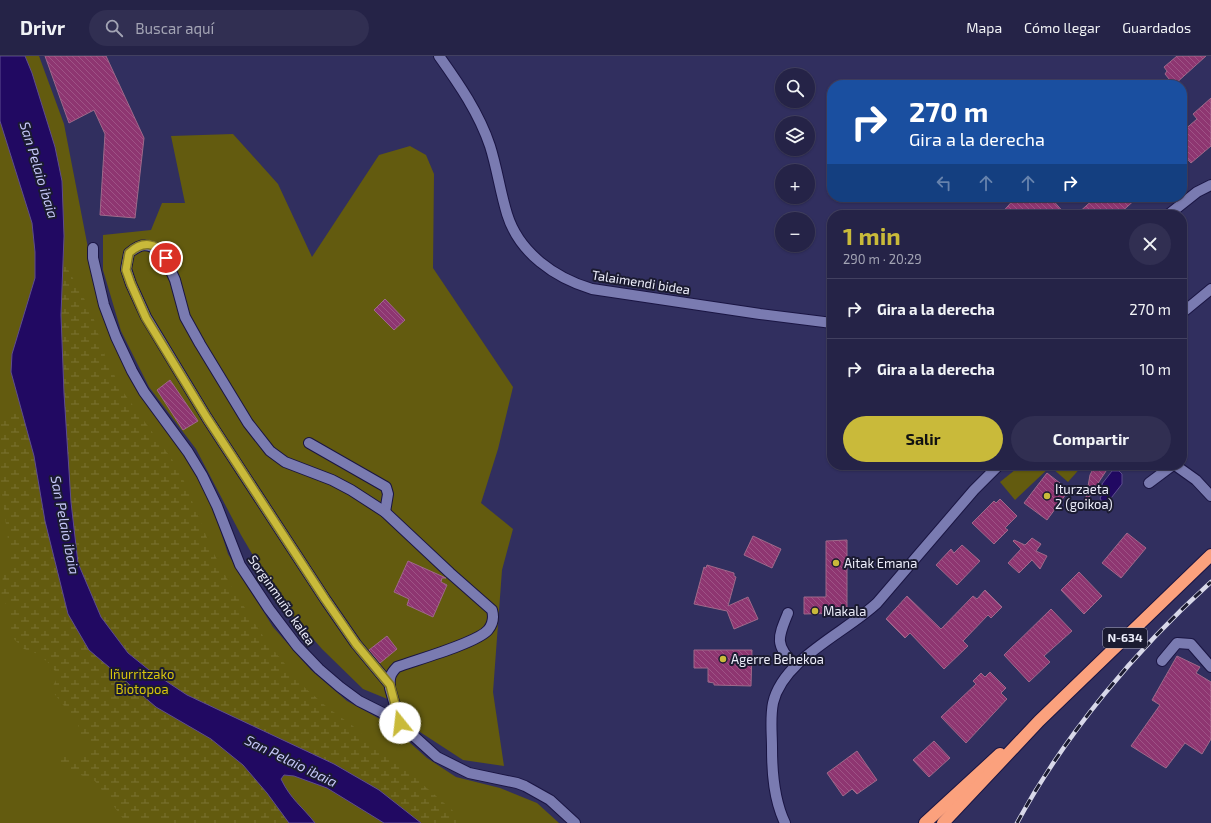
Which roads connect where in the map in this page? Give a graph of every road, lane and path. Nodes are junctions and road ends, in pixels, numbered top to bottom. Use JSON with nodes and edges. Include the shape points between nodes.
{"nodes":[{"id":1,"x":439,"y":56,"type":"edge"},
{"id":2,"x":1211,"y":185,"type":"edge"},
{"id":3,"x":1187,"y":200,"type":"edge"},
{"id":4,"x":1184,"y":202,"type":"edge"},
{"id":5,"x":1174,"y":210,"type":"edge"},
{"id":6,"x":93,"y":248,"type":"dead end"},
{"id":7,"x":1211,"y":289,"type":"edge"},
{"id":8,"x":1187,"y":309,"type":"edge"},
{"id":9,"x":827,"y":322,"type":"edge"},
{"id":10,"x":309,"y":443,"type":"dead end"},
{"id":11,"x":994,"y":470,"type":"edge"},
{"id":12,"x":1167,"y":470,"type":"edge"},
{"id":13,"x":1181,"y":470,"type":"edge"},
{"id":14,"x":1149,"y":483,"type":"dead end"},
{"id":15,"x":1211,"y":496,"type":"edge"},
{"id":16,"x":385,"y":512,"type":"junction"},
{"id":17,"x":1211,"y":555,"type":"edge"},
{"id":18,"x":788,"y":613,"type":"dead end"},
{"id":19,"x":1162,"y":661,"type":"dead end"},
{"id":20,"x":795,"y":664,"type":"junction"},
{"id":21,"x":1211,"y":667,"type":"edge"},
{"id":22,"x":390,"y":685,"type":"junction"},
{"id":23,"x":1039,"y":721,"type":"junction"},
{"id":24,"x":400,"y":723,"type":"junction"},
{"id":25,"x":952,"y":818,"type":"edge"},
{"id":26,"x":575,"y":823,"type":"edge"},
{"id":27,"x":785,"y":823,"type":"edge"},
{"id":28,"x":925,"y":823,"type":"edge"},
{"id":29,"x":943,"y":823,"type":"edge"}],
"edges":[{"from":1,"to":9,"type":"street","name":"Talaimendi bidea","via":[[462,88],[482,126],[492,152],[507,216],[513,228],[526,247],[550,270],[570,282],[592,289]]},
{"from":2,"to":3,"type":"street"},
{"from":4,"to":5,"type":"street"},
{"from":6,"to":24,"type":"street","name":"Sorginmuño kalea","via":[[104,305],[118,343],[144,392],[202,475],[240,565],[277,620],[315,665],[351,695]]},
{"from":7,"to":8,"type":"street"},
{"from":10,"to":16,"type":"street","via":[[386,487],[388,494]]},
{"from":11,"to":20,"type":"street","via":[[877,603],[863,616]]},
{"from":12,"to":14,"type":"street"},
{"from":13,"to":15,"type":"street","via":[[1196,480]]},
{"from":16,"to":22,"type":"street","via":[[492,610],[493,620],[491,626],[479,638],[397,667],[390,675]]},
{"from":16,"to":22,"type":"street","via":[[351,490],[285,462],[270,451],[248,423],[185,317],[175,280],[162,251],[146,244],[139,245],[129,253],[126,270],[146,318],[325,599],[356,644]]},
{"from":17,"to":23,"type":"highway","number":"N-634"},
{"from":18,"to":20,"type":"street","via":[[780,633],[779,644],[784,654]]},
{"from":19,"to":21,"type":"street","via":[[1178,642],[1191,644]]},
{"from":20,"to":27,"type":"street","via":[[777,691],[772,712],[772,771],[775,794]]},
{"from":22,"to":24,"type":"street"},
{"from":23,"to":25,"type":"highway","number":"N-634"},
{"from":23,"to":28,"type":"highway","number":"N-634","via":[[989,763]]},
{"from":24,"to":26,"type":"street","name":"Sorginmuño kalea","via":[[437,757],[469,773],[518,783],[531,789],[550,800]]},
{"from":25,"to":29,"type":"highway","number":"N-634"}]}
